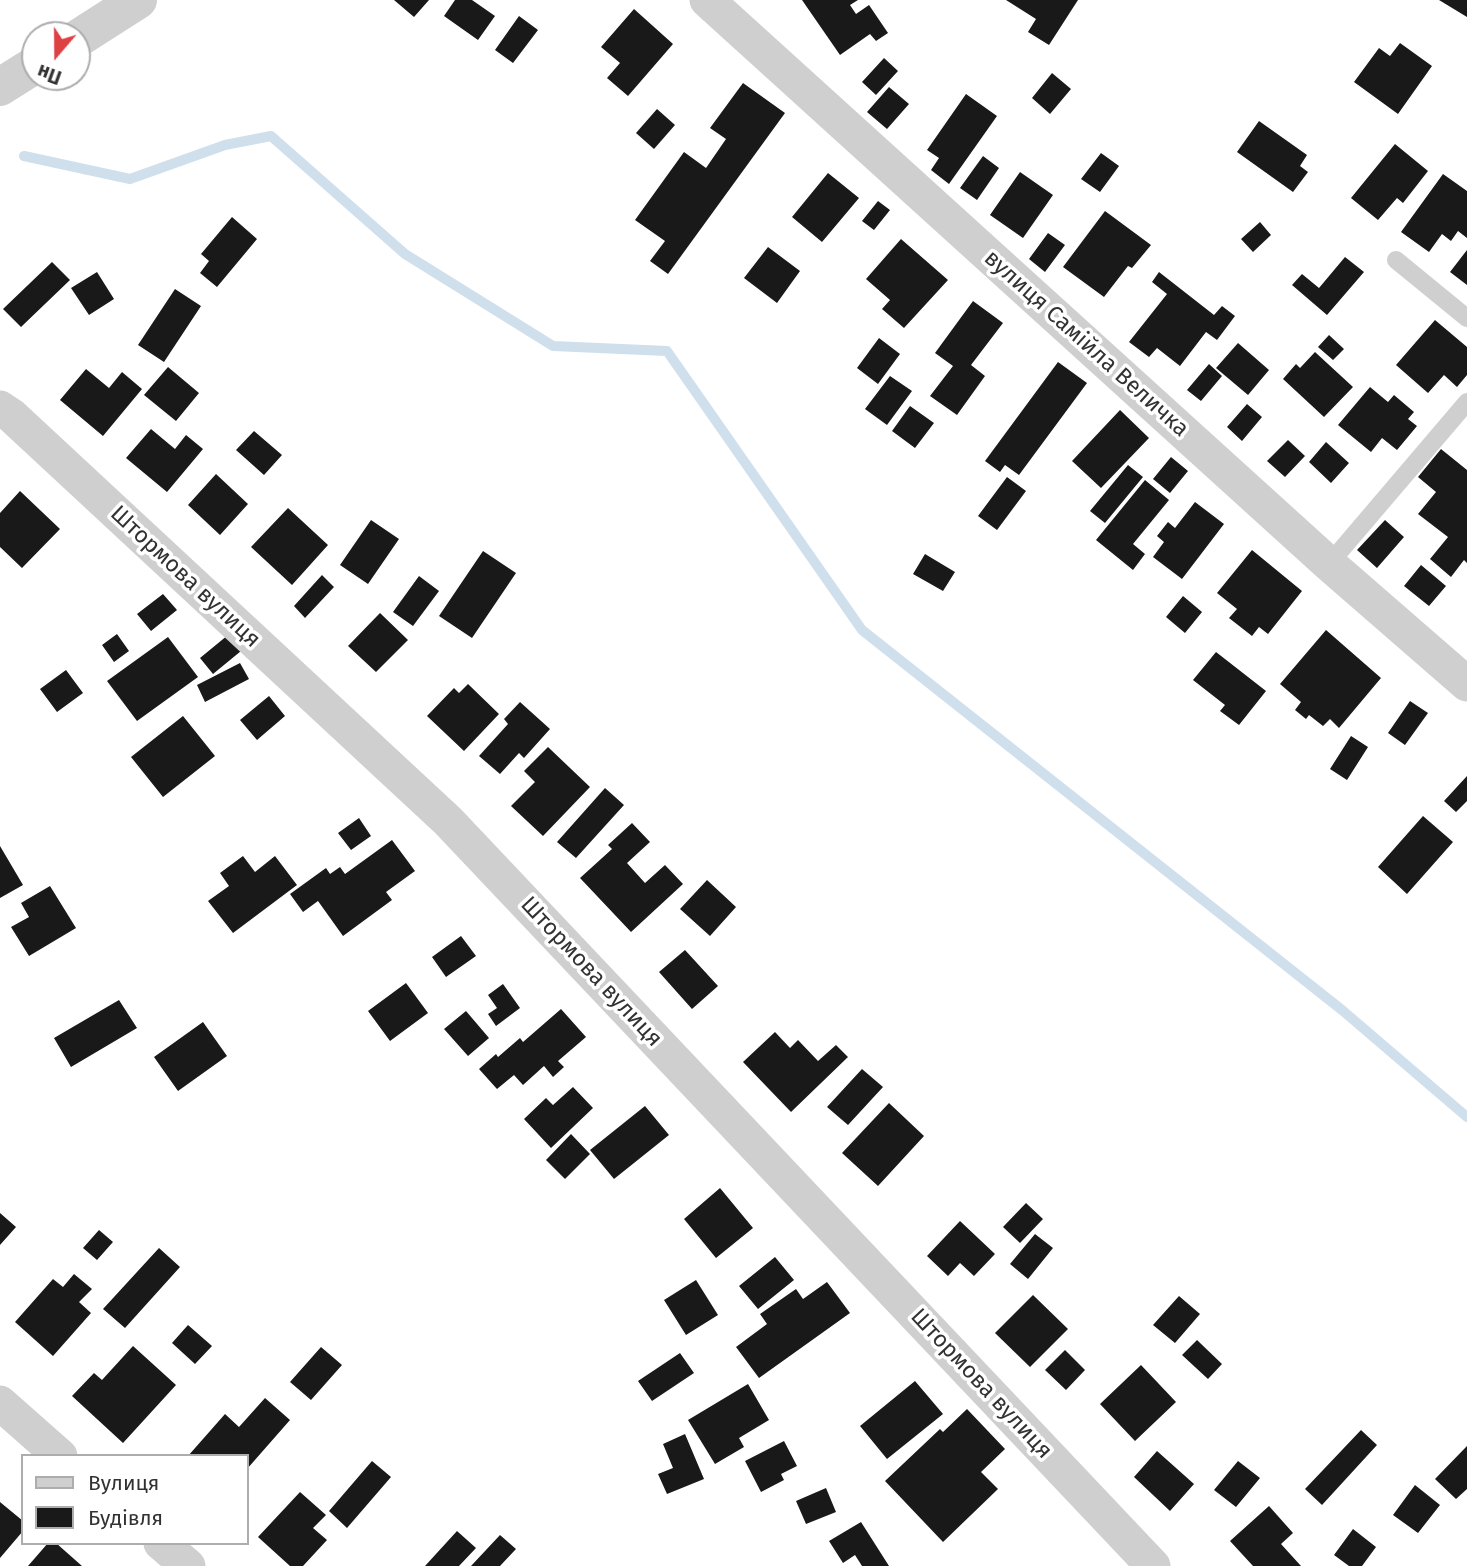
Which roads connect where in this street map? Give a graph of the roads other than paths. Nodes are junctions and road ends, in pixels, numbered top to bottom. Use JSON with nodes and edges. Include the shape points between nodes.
{"nodes":[{"id":1,"x":707,"y":0,"type":"edge"},
{"id":2,"x":131,"y":2,"type":"edge"},
{"id":3,"x":91,"y":29,"type":"edge"},
{"id":4,"x":21,"y":74,"type":"edge"},
{"id":5,"x":0,"y":87,"type":"edge"},
{"id":6,"x":1396,"y":260,"type":"dead end"},
{"id":7,"x":1467,"y":318,"type":"edge"},
{"id":8,"x":1467,"y":402,"type":"edge"},
{"id":9,"x":0,"y":408,"type":"edge"},
{"id":10,"x":1329,"y":564,"type":"junction"},
{"id":11,"x":1467,"y":684,"type":"edge"},
{"id":12,"x":0,"y":1403,"type":"edge"},
{"id":13,"x":58,"y":1454,"type":"edge"},
{"id":14,"x":163,"y":1545,"type":"edge"},
{"id":15,"x":188,"y":1566,"type":"edge"},
{"id":16,"x":1153,"y":1566,"type":"edge"}],
"edges":[{"from":1,"to":10,"type":"street","name":"вулиця Самійла Величка"},
{"from":2,"to":3,"type":"street"},
{"from":4,"to":5,"type":"street"},
{"from":6,"to":7,"type":"lane"},
{"from":8,"to":10,"type":"lane"},
{"from":9,"to":16,"type":"street","name":"Штормова вулиця","via":[[448,821]]},
{"from":10,"to":11,"type":"street","name":"вулиця Самійла Величка"},
{"from":12,"to":13,"type":"street"},
{"from":14,"to":15,"type":"street"}]}
